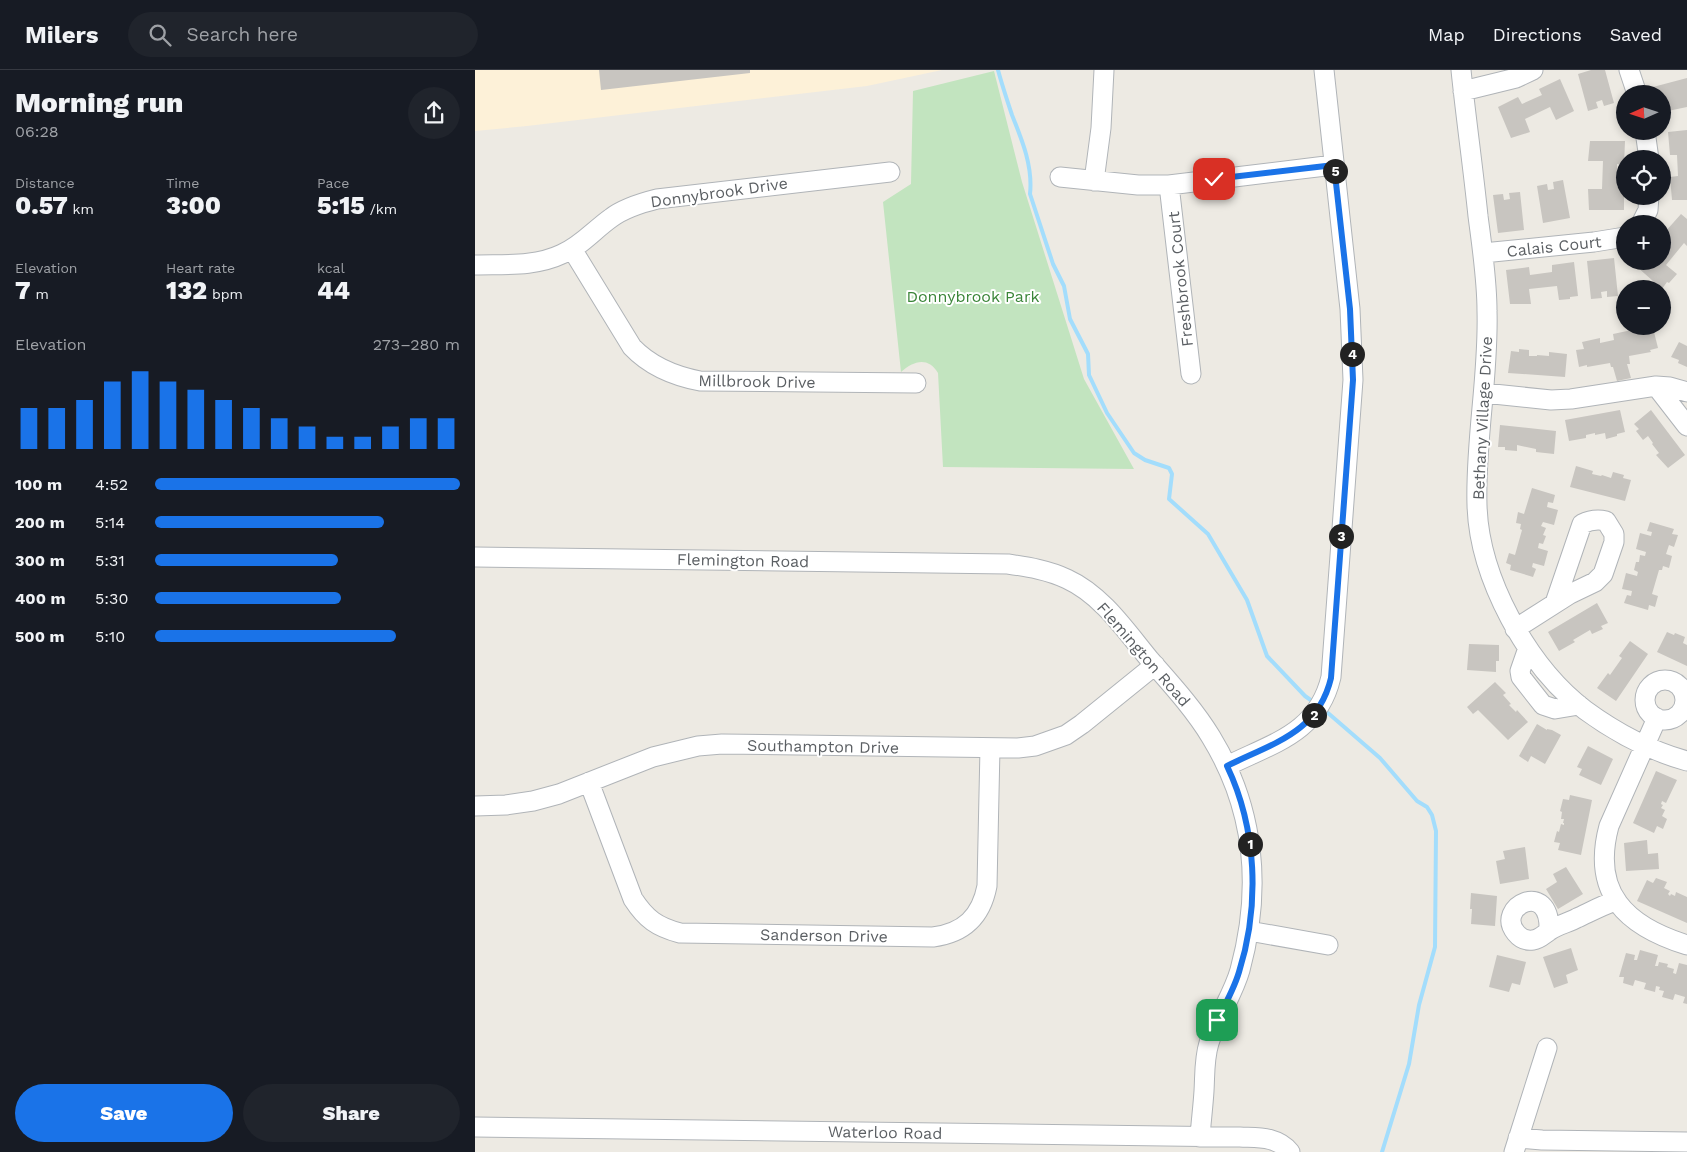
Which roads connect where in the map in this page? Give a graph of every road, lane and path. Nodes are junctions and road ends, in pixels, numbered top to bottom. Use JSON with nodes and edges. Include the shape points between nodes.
{"nodes":[{"id":1,"x":1103,"y":70,"type":"edge"},
{"id":2,"x":1324,"y":70,"type":"edge"},
{"id":3,"x":1461,"y":70,"type":"edge"},
{"id":4,"x":1533,"y":70,"type":"edge"},
{"id":5,"x":1629,"y":70,"type":"edge"},
{"id":6,"x":1634,"y":85,"type":"edge"},
{"id":7,"x":1463,"y":91,"type":"junction"},
{"id":8,"x":1334,"y":165,"type":"junction"},
{"id":9,"x":890,"y":172,"type":"dead end"},
{"id":10,"x":1060,"y":177,"type":"dead end"},
{"id":11,"x":1094,"y":181,"type":"junction"},
{"id":12,"x":1169,"y":185,"type":"junction"},
{"id":13,"x":1616,"y":238,"type":"edge"},
{"id":14,"x":572,"y":249,"type":"junction"},
{"id":15,"x":1483,"y":253,"type":"junction"},
{"id":16,"x":475,"y":265,"type":"edge"},
{"id":17,"x":1191,"y":374,"type":"dead end"},
{"id":18,"x":916,"y":383,"type":"dead end"},
{"id":19,"x":1656,"y":386,"type":"junction"},
{"id":20,"x":1687,"y":392,"type":"edge"},
{"id":21,"x":1484,"y":393,"type":"junction"},
{"id":22,"x":1687,"y":426,"type":"edge"},
{"id":23,"x":475,"y":556,"type":"edge"},
{"id":24,"x":1555,"y":603,"type":"dead end"},
{"id":25,"x":1515,"y":629,"type":"junction"},
{"id":26,"x":1528,"y":648,"type":"junction"},
{"id":27,"x":1155,"y":665,"type":"junction"},
{"id":28,"x":1579,"y":705,"type":"junction"},
{"id":29,"x":1657,"y":718,"type":"dead end"},
{"id":30,"x":1646,"y":746,"type":"junction"},
{"id":31,"x":990,"y":748,"type":"junction"},
{"id":32,"x":1687,"y":761,"type":"edge"},
{"id":33,"x":1227,"y":766,"type":"junction"},
{"id":34,"x":589,"y":782,"type":"junction"},
{"id":35,"x":475,"y":806,"type":"edge"},
{"id":36,"x":1615,"y":901,"type":"junction"},
{"id":37,"x":1249,"y":931,"type":"junction"},
{"id":38,"x":1549,"y":931,"type":"dead end"},
{"id":39,"x":1328,"y":945,"type":"dead end"},
{"id":40,"x":1687,"y":945,"type":"edge"},
{"id":41,"x":1547,"y":1048,"type":"dead end"},
{"id":42,"x":475,"y":1127,"type":"edge"},
{"id":43,"x":1200,"y":1137,"type":"junction"},
{"id":44,"x":1687,"y":1142,"type":"edge"},
{"id":45,"x":1516,"y":1145,"type":"edge"},
{"id":46,"x":1290,"y":1152,"type":"edge"}],
"edges":[{"from":1,"to":11,"type":"street","via":[[1101,128]]},
{"from":2,"to":8,"type":"street"},
{"from":3,"to":7,"type":"street","name":"Bethany Village Drive"},
{"from":4,"to":7,"type":"street","via":[[1516,78]]},
{"from":5,"to":6,"type":"street"},
{"from":7,"to":15,"type":"street","name":"Bethany Village Drive"},
{"from":8,"to":12,"type":"street"},
{"from":8,"to":33,"type":"street","via":[[1350,309],[1353,380],[1331,678],[1322,705],[1304,726]]},
{"from":9,"to":14,"type":"street","name":"Donnybrook Drive","via":[[657,199],[625,209]]},
{"from":10,"to":11,"type":"street"},
{"from":11,"to":12,"type":"street"},
{"from":12,"to":17,"type":"street","name":"Freshbrook Court"},
{"from":13,"to":15,"type":"street","name":"Calais Court"},
{"from":14,"to":16,"type":"street","name":"Donnybrook Drive","via":[[530,263]]},
{"from":14,"to":18,"type":"street","name":"Millbrook Drive","via":[[632,348],[650,364],[669,373],[708,381]]},
{"from":15,"to":21,"type":"street","name":"Bethany Village Drive","via":[[1488,339]]},
{"from":19,"to":20,"type":"street"},
{"from":19,"to":21,"type":"street","via":[[1551,400]]},
{"from":19,"to":22,"type":"street"},
{"from":21,"to":25,"type":"street","name":"Bethany Village Drive","via":[[1477,461],[1479,524],[1492,578]]},
{"from":23,"to":27,"type":"street","name":"Flemington Road","via":[[1008,564],[1029,567],[1067,579],[1097,600],[1112,613]]},
{"from":24,"to":25,"type":"street"},
{"from":25,"to":26,"type":"street","name":"Bethany Village Drive"},
{"from":26,"to":28,"type":"street","name":"Bethany Village Drive"},
{"from":26,"to":28,"type":"street","via":[[1521,677],[1543,706],[1555,709]]},
{"from":27,"to":31,"type":"street","name":"Southampton Drive","via":[[1066,735],[1035,746]]},
{"from":27,"to":33,"type":"street","name":"Flemington Road","via":[[1198,718]]},
{"from":28,"to":30,"type":"street","name":"Bethany Village Drive"},
{"from":29,"to":30,"type":"street"},
{"from":30,"to":32,"type":"street","name":"Bethany Village Drive"},
{"from":30,"to":36,"type":"street","via":[[1614,812],[1606,837],[1607,882]]},
{"from":31,"to":34,"type":"street","name":"Southampton Drive","via":[[722,744],[675,750]]},
{"from":31,"to":34,"type":"street","name":"Sanderson Drive","via":[[984,901],[979,912],[963,927],[933,937],[680,933],[665,929],[649,919],[633,898]]},
{"from":33,"to":37,"type":"street","name":"Flemington Road","via":[[1245,817],[1252,855],[1253,896]]},
{"from":34,"to":35,"type":"street","name":"Southampton Drive","via":[[533,801]]},
{"from":36,"to":38,"type":"street"},
{"from":36,"to":40,"type":"street","via":[[1629,916],[1645,926]]},
{"from":37,"to":39,"type":"street"},
{"from":37,"to":43,"type":"street","name":"Flemington Road","via":[[1239,971],[1209,1045],[1204,1070]]},
{"from":41,"to":45,"type":"street"},
{"from":42,"to":43,"type":"street","name":"Waterloo Road"},
{"from":43,"to":46,"type":"street","name":"Waterloo Road","via":[[1269,1139],[1281,1143]]},
{"from":44,"to":45,"type":"street","via":[[1542,1140]]}]}
